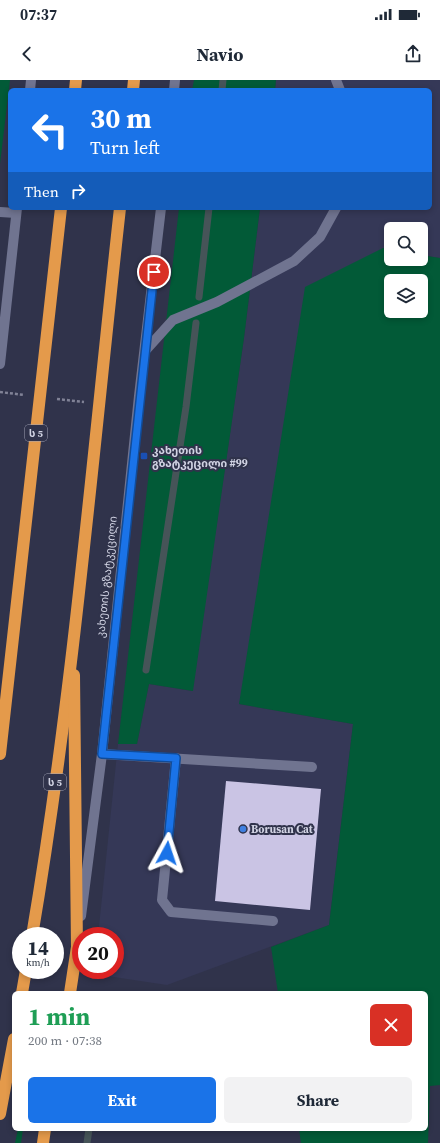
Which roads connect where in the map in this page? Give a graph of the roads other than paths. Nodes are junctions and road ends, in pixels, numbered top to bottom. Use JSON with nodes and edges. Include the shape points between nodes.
{"nodes":[{"id":1,"x":16,"y":210,"type":"edge"},
{"id":2,"x":61,"y":210,"type":"edge"},
{"id":3,"x":120,"y":210,"type":"edge"},
{"id":4,"x":161,"y":210,"type":"edge"},
{"id":5,"x":335,"y":210,"type":"edge"},
{"id":6,"x":0,"y":212,"type":"edge"},
{"id":7,"x":145,"y":351,"type":"junction"},
{"id":8,"x":0,"y":364,"type":"edge"},
{"id":9,"x":74,"y":628,"type":"junction"},
{"id":10,"x":12,"y":659,"type":"junction"},
{"id":11,"x":0,"y":698,"type":"edge"},
{"id":12,"x":0,"y":754,"type":"edge"},
{"id":13,"x":102,"y":754,"type":"junction"},
{"id":14,"x":176,"y":758,"type":"junction"},
{"id":15,"x":312,"y":767,"type":"dead end"},
{"id":16,"x":273,"y":922,"type":"dead end"},
{"id":17,"x":34,"y":927,"type":"edge"},
{"id":18,"x":77,"y":927,"type":"edge"},
{"id":19,"x":80,"y":927,"type":"edge"},
{"id":20,"x":24,"y":979,"type":"edge"},
{"id":21,"x":72,"y":979,"type":"edge"},
{"id":22,"x":22,"y":991,"type":"edge"},
{"id":23,"x":70,"y":991,"type":"edge"},
{"id":24,"x":12,"y":1050,"type":"edge"},
{"id":25,"x":0,"y":1114,"type":"edge"},
{"id":26,"x":45,"y":1131,"type":"edge"},
{"id":27,"x":43,"y":1143,"type":"edge"}],
"edges":[{"from":1,"to":6,"type":"street"},
{"from":1,"to":8,"type":"street"},
{"from":2,"to":10,"type":"highway","number":"ს 5"},
{"from":3,"to":9,"type":"highway","number":"ს 5"},
{"from":4,"to":7,"type":"street","name":"კახეთის გზატკეცილი"},
{"from":5,"to":7,"type":"street","via":[[320,237],[294,261],[217,302],[173,320]]},
{"from":7,"to":13,"type":"street","name":"კახეთის გზატკეცილი"},
{"from":9,"to":17,"type":"highway","number":"ს 5","via":[[46,854]]},
{"from":9,"to":18,"type":"highway"},
{"from":10,"to":11,"type":"highway"},
{"from":10,"to":12,"type":"highway","number":"ს 5"},
{"from":13,"to":14,"type":"street"},
{"from":13,"to":19,"type":"street","name":"კახეთის გზატკეცილი"},
{"from":14,"to":15,"type":"street"},
{"from":14,"to":16,"type":"street","via":[[162,900],[171,912]]},
{"from":20,"to":22,"type":"highway"},
{"from":21,"to":23,"type":"highway"},
{"from":24,"to":25,"type":"highway"},
{"from":26,"to":27,"type":"highway"}]}
